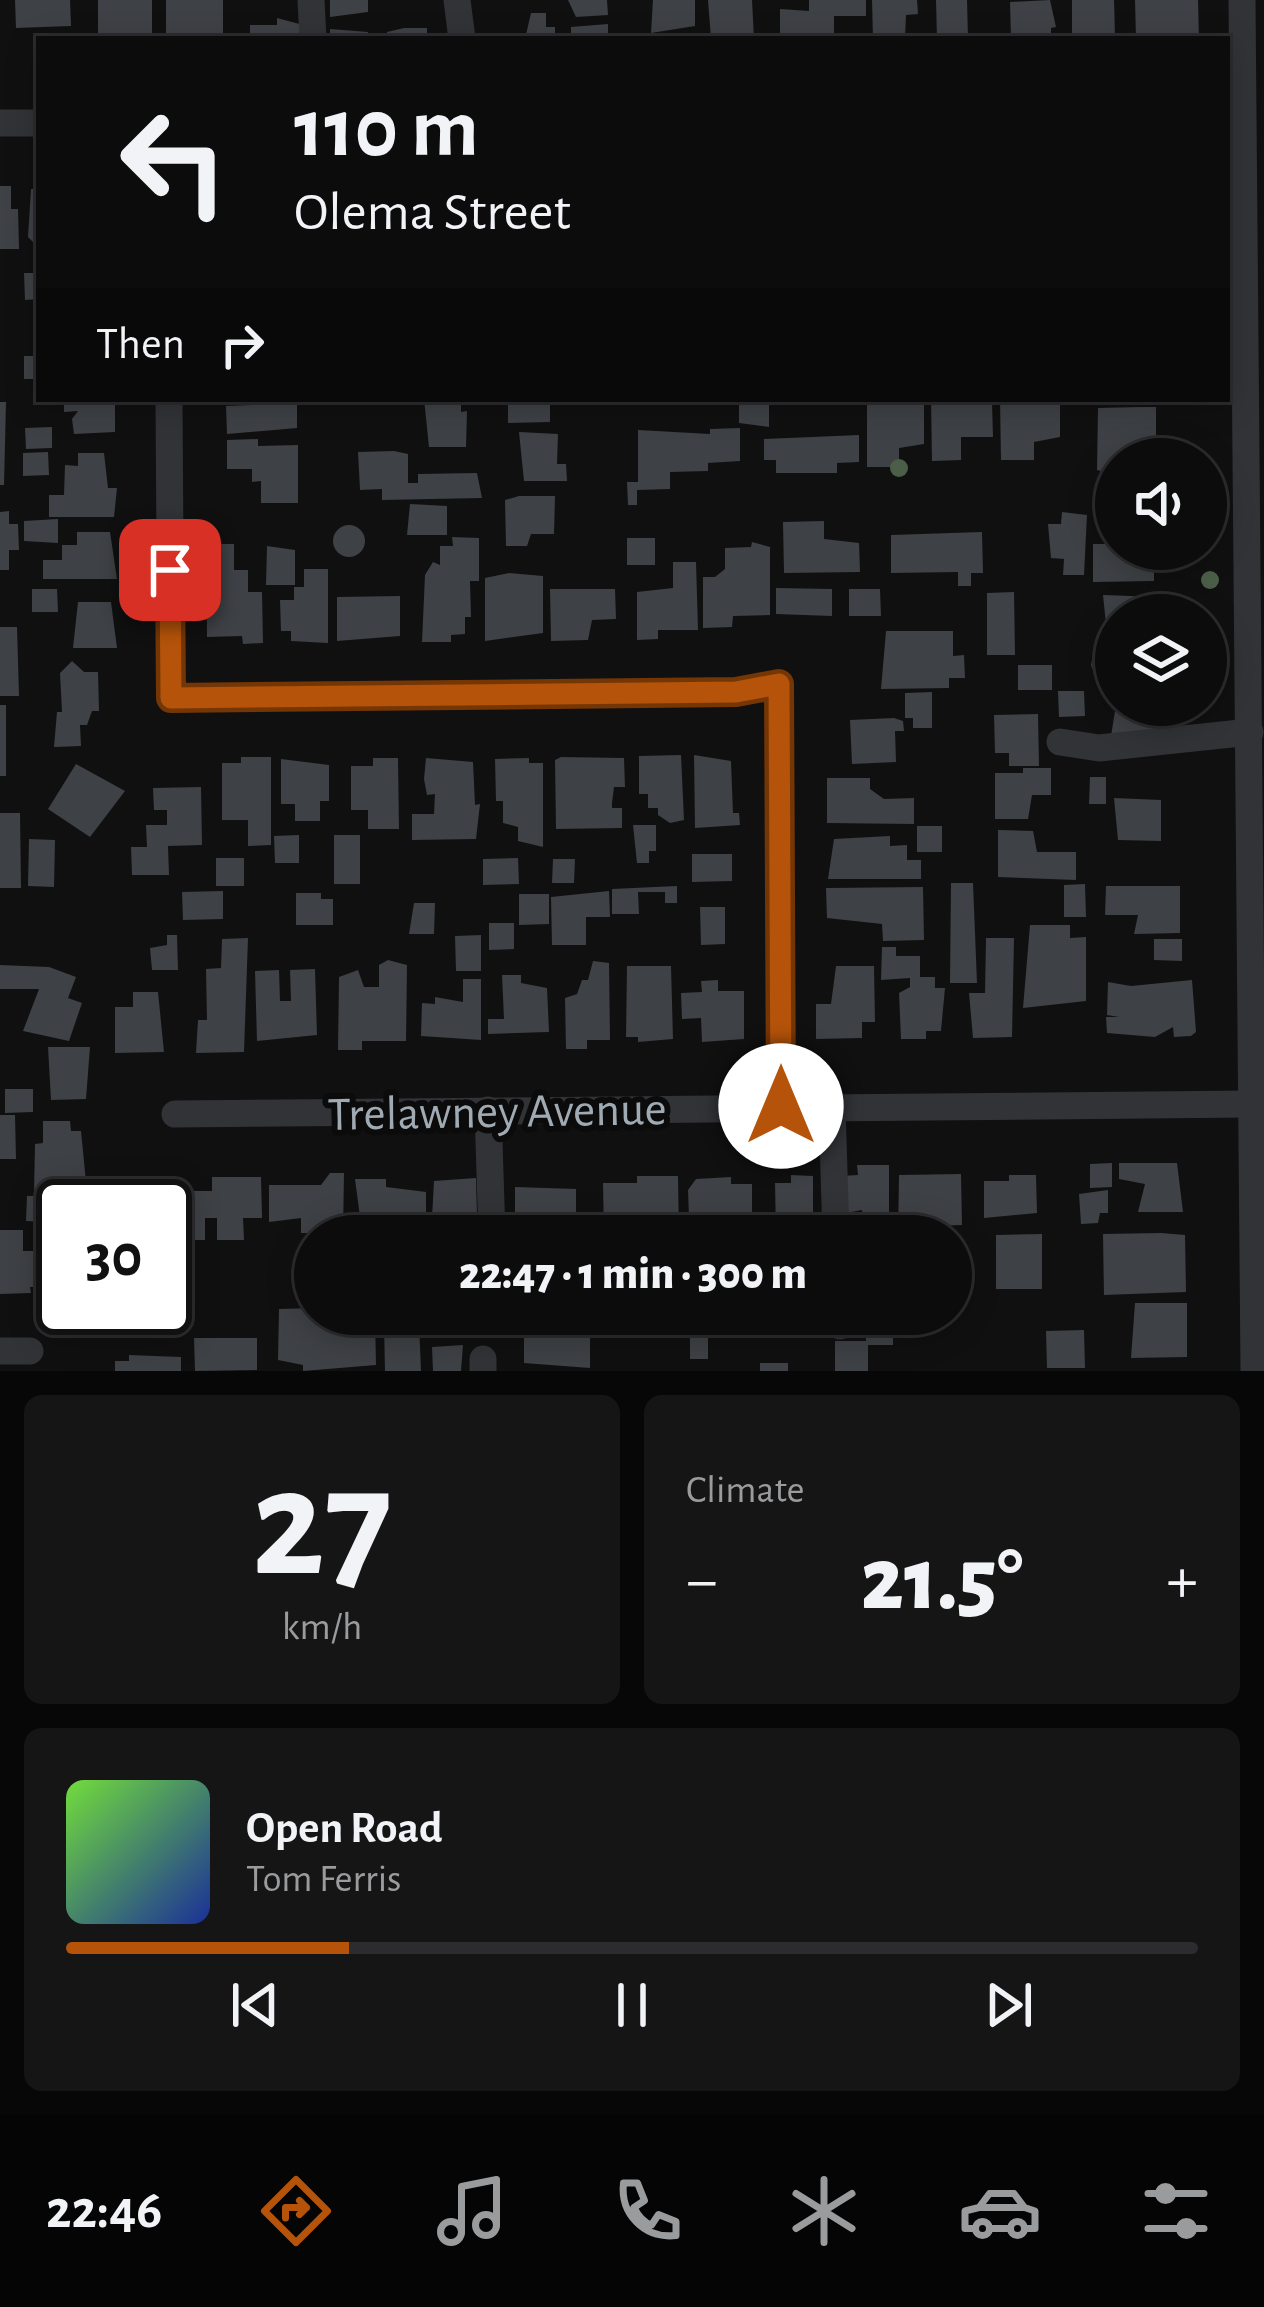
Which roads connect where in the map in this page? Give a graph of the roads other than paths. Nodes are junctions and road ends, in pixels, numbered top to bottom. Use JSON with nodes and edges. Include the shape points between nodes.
{"nodes":[{"id":1,"x":311,"y":0,"type":"edge"},
{"id":2,"x":457,"y":0,"type":"edge"},
{"id":3,"x":1242,"y":0,"type":"edge"},
{"id":4,"x":313,"y":36,"type":"edge"},
{"id":5,"x":461,"y":36,"type":"edge"},
{"id":6,"x":1245,"y":113,"type":"edge"},
{"id":7,"x":0,"y":123,"type":"edge"},
{"id":8,"x":36,"y":123,"type":"edge"},
{"id":9,"x":169,"y":402,"type":"edge"},
{"id":10,"x":1250,"y":733,"type":"junction"},
{"id":11,"x":1060,"y":742,"type":"dead end"},
{"id":12,"x":1252,"y":1104,"type":"junction"},
{"id":13,"x":781,"y":1106,"type":"junction"},
{"id":14,"x":832,"y":1107,"type":"junction"},
{"id":15,"x":488,"y":1110,"type":"junction"},
{"id":16,"x":175,"y":1114,"type":"dead end"},
{"id":17,"x":491,"y":1215,"type":"edge"},
{"id":18,"x":835,"y":1215,"type":"edge"},
{"id":19,"x":0,"y":1351,"type":"edge"},
{"id":20,"x":30,"y":1351,"type":"dead end"},
{"id":21,"x":1254,"y":1371,"type":"edge"}],
"edges":[{"from":1,"to":4,"type":"street"},
{"from":2,"to":5,"type":"street"},
{"from":3,"to":6,"type":"street"},
{"from":6,"to":10,"type":"street"},
{"from":7,"to":8,"type":"street"},
{"from":9,"to":13,"type":"street","via":[[171,698],[736,692],[779,684]]},
{"from":10,"to":11,"type":"street","via":[[1099,748]]},
{"from":10,"to":12,"type":"street"},
{"from":12,"to":14,"type":"street","name":"Trelawney Avenue"},
{"from":12,"to":21,"type":"street"},
{"from":13,"to":14,"type":"street","name":"Trelawney Avenue"},
{"from":13,"to":15,"type":"street","name":"Trelawney Avenue"},
{"from":14,"to":18,"type":"street"},
{"from":15,"to":16,"type":"street","name":"Trelawney Avenue"},
{"from":15,"to":17,"type":"street"},
{"from":19,"to":20,"type":"street"}]}
